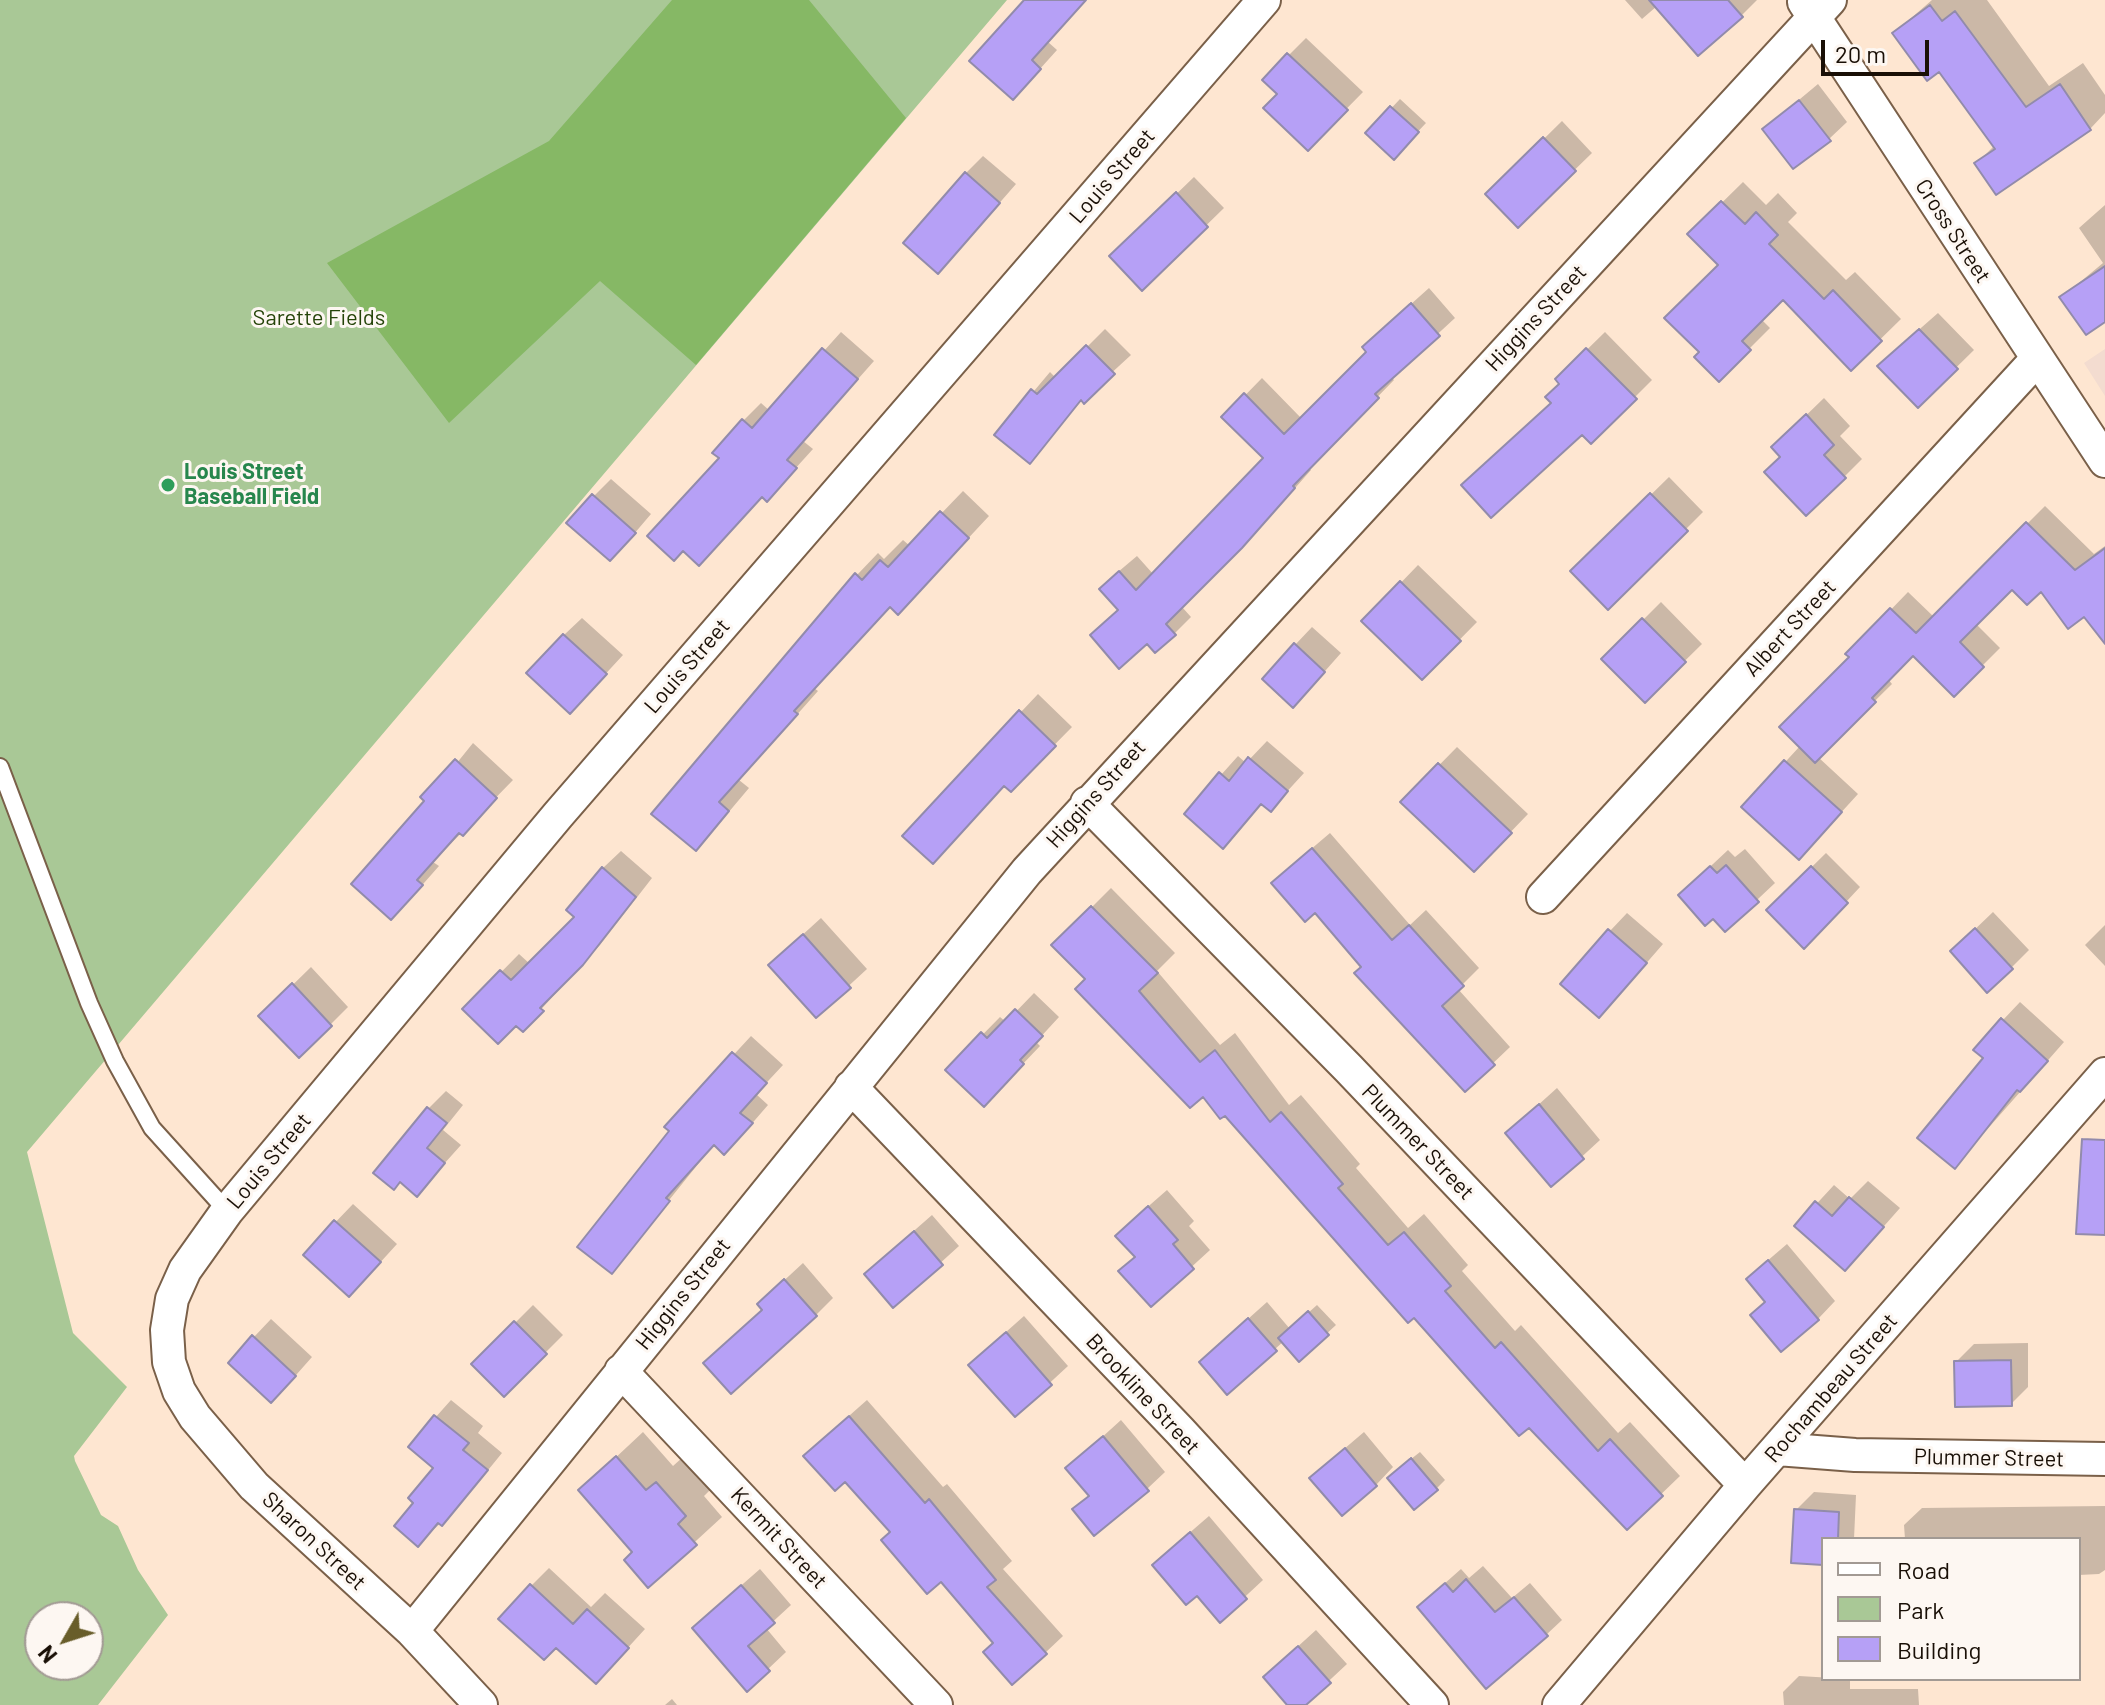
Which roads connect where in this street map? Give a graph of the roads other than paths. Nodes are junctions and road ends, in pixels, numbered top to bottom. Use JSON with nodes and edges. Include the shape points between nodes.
{"nodes":[{"id":1,"x":1264,"y":0,"type":"edge"},
{"id":2,"x":1816,"y":6,"type":"edge"},
{"id":3,"x":2037,"y":359,"type":"junction"},
{"id":4,"x":2105,"y":461,"type":"edge"},
{"id":5,"x":0,"y":767,"type":"edge"},
{"id":6,"x":1087,"y":803,"type":"junction"},
{"id":7,"x":1543,"y":897,"type":"dead end"},
{"id":8,"x":2105,"y":1074,"type":"edge"},
{"id":9,"x":851,"y":1087,"type":"junction"},
{"id":10,"x":227,"y":1211,"type":"junction"},
{"id":11,"x":169,"y":1362,"type":"joint"},
{"id":12,"x":621,"y":1371,"type":"junction"},
{"id":13,"x":1777,"y":1449,"type":"junction"},
{"id":14,"x":2105,"y":1459,"type":"edge"},
{"id":15,"x":1745,"y":1485,"type":"junction"},
{"id":16,"x":412,"y":1631,"type":"junction"},
{"id":17,"x":481,"y":1705,"type":"edge"},
{"id":18,"x":936,"y":1705,"type":"edge"},
{"id":19,"x":1432,"y":1705,"type":"edge"},
{"id":20,"x":1559,"y":1705,"type":"edge"}],
"edges":[{"from":1,"to":10,"type":"street","name":"Louis Street","via":[[558,815]]},
{"from":2,"to":3,"type":"street","name":"Cross Street"},
{"from":2,"to":6,"type":"street","name":"Higgins Street"},
{"from":3,"to":4,"type":"street","name":"Cross Street"},
{"from":3,"to":7,"type":"street","name":"Albert Street"},
{"from":5,"to":10,"type":"lane","via":[[115,1061],[152,1128]]},
{"from":6,"to":9,"type":"street","name":"Higgins Street"},
{"from":6,"to":15,"type":"street","name":"Plummer Street"},
{"from":8,"to":13,"type":"street","name":"Rochambeau Street"},
{"from":9,"to":12,"type":"street","name":"Higgins Street"},
{"from":9,"to":19,"type":"street","name":"Brookline Street","via":[[1180,1431]]},
{"from":10,"to":11,"type":"street","name":"Louis Street","via":[[185,1270],[172,1299]]},
{"from":11,"to":16,"type":"street","name":"Sharon Street","via":[[179,1391],[214,1443]]},
{"from":12,"to":16,"type":"street","name":"Higgins Street"},
{"from":12,"to":18,"type":"street","name":"Kermit Street"},
{"from":13,"to":14,"type":"street","name":"Plummer Street"},
{"from":13,"to":15,"type":"street","name":"Rochambeau Street"},
{"from":15,"to":20,"type":"street","name":"Rochambeau Street"},
{"from":16,"to":17,"type":"street","name":"Sharon Street"}]}
